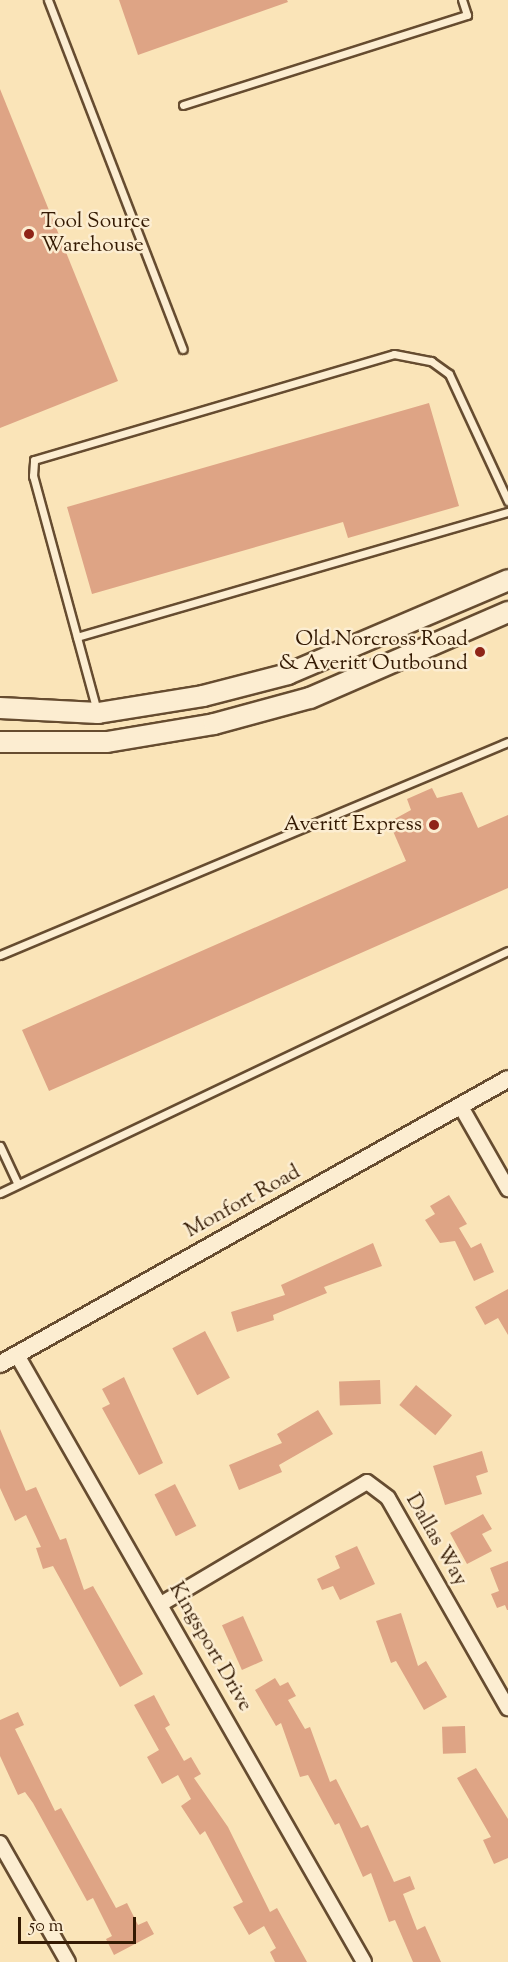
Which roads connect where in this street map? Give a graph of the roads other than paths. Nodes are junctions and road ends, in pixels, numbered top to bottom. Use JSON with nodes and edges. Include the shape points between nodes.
{"nodes":[{"id":1,"x":48,"y":0,"type":"edge"},
{"id":2,"x":462,"y":0,"type":"edge"},
{"id":3,"x":183,"y":105,"type":"dead end"},
{"id":4,"x":183,"y":349,"type":"dead end"},
{"id":5,"x":508,"y":501,"type":"edge"},
{"id":6,"x":508,"y":512,"type":"edge"},
{"id":7,"x":508,"y":580,"type":"edge"},
{"id":8,"x":508,"y":612,"type":"edge"},
{"id":9,"x":77,"y":637,"type":"junction"},
{"id":10,"x":0,"y":708,"type":"edge"},
{"id":11,"x":98,"y":713,"type":"junction"},
{"id":12,"x":0,"y":742,"type":"edge"},
{"id":13,"x":508,"y":742,"type":"edge"},
{"id":14,"x":508,"y":951,"type":"edge"},
{"id":15,"x":0,"y":956,"type":"edge"},
{"id":16,"x":508,"y":1079,"type":"edge"},
{"id":17,"x":460,"y":1105,"type":"junction"},
{"id":18,"x":0,"y":1146,"type":"edge"},
{"id":19,"x":17,"y":1182,"type":"junction"},
{"id":20,"x":508,"y":1189,"type":"edge"},
{"id":21,"x":0,"y":1193,"type":"edge"},
{"id":22,"x":17,"y":1355,"type":"junction"},
{"id":23,"x":0,"y":1364,"type":"edge"},
{"id":24,"x":161,"y":1604,"type":"junction"},
{"id":25,"x":508,"y":1708,"type":"edge"},
{"id":26,"x":0,"y":1844,"type":"edge"},
{"id":27,"x":68,"y":1962,"type":"edge"},
{"id":28,"x":364,"y":1962,"type":"edge"}],
"edges":[{"from":1,"to":4,"type":"lane"},
{"from":2,"to":3,"type":"lane","via":[[467,15]]},
{"from":5,"to":9,"type":"lane","via":[[449,374],[431,361],[394,354],[34,460],[33,476]]},
{"from":6,"to":9,"type":"lane"},
{"from":7,"to":11,"type":"main road","via":[[288,674],[203,696]]},
{"from":8,"to":12,"type":"main road","via":[[310,698],[214,724],[107,742]]},
{"from":9,"to":11,"type":"lane"},
{"from":10,"to":11,"type":"main road"},
{"from":13,"to":15,"type":"lane"},
{"from":14,"to":19,"type":"lane"},
{"from":16,"to":17,"type":"street","name":"Monfort Road"},
{"from":17,"to":20,"type":"street"},
{"from":17,"to":22,"type":"street","name":"Monfort Road"},
{"from":18,"to":19,"type":"lane"},
{"from":19,"to":21,"type":"lane"},
{"from":22,"to":23,"type":"street","name":"Monfort Road"},
{"from":22,"to":24,"type":"street","name":"Kingsport Drive"},
{"from":24,"to":25,"type":"street","name":"Dallas Way","via":[[368,1482],[388,1498]]},
{"from":24,"to":28,"type":"street","name":"Kingsport Drive"},
{"from":26,"to":27,"type":"street"}]}
